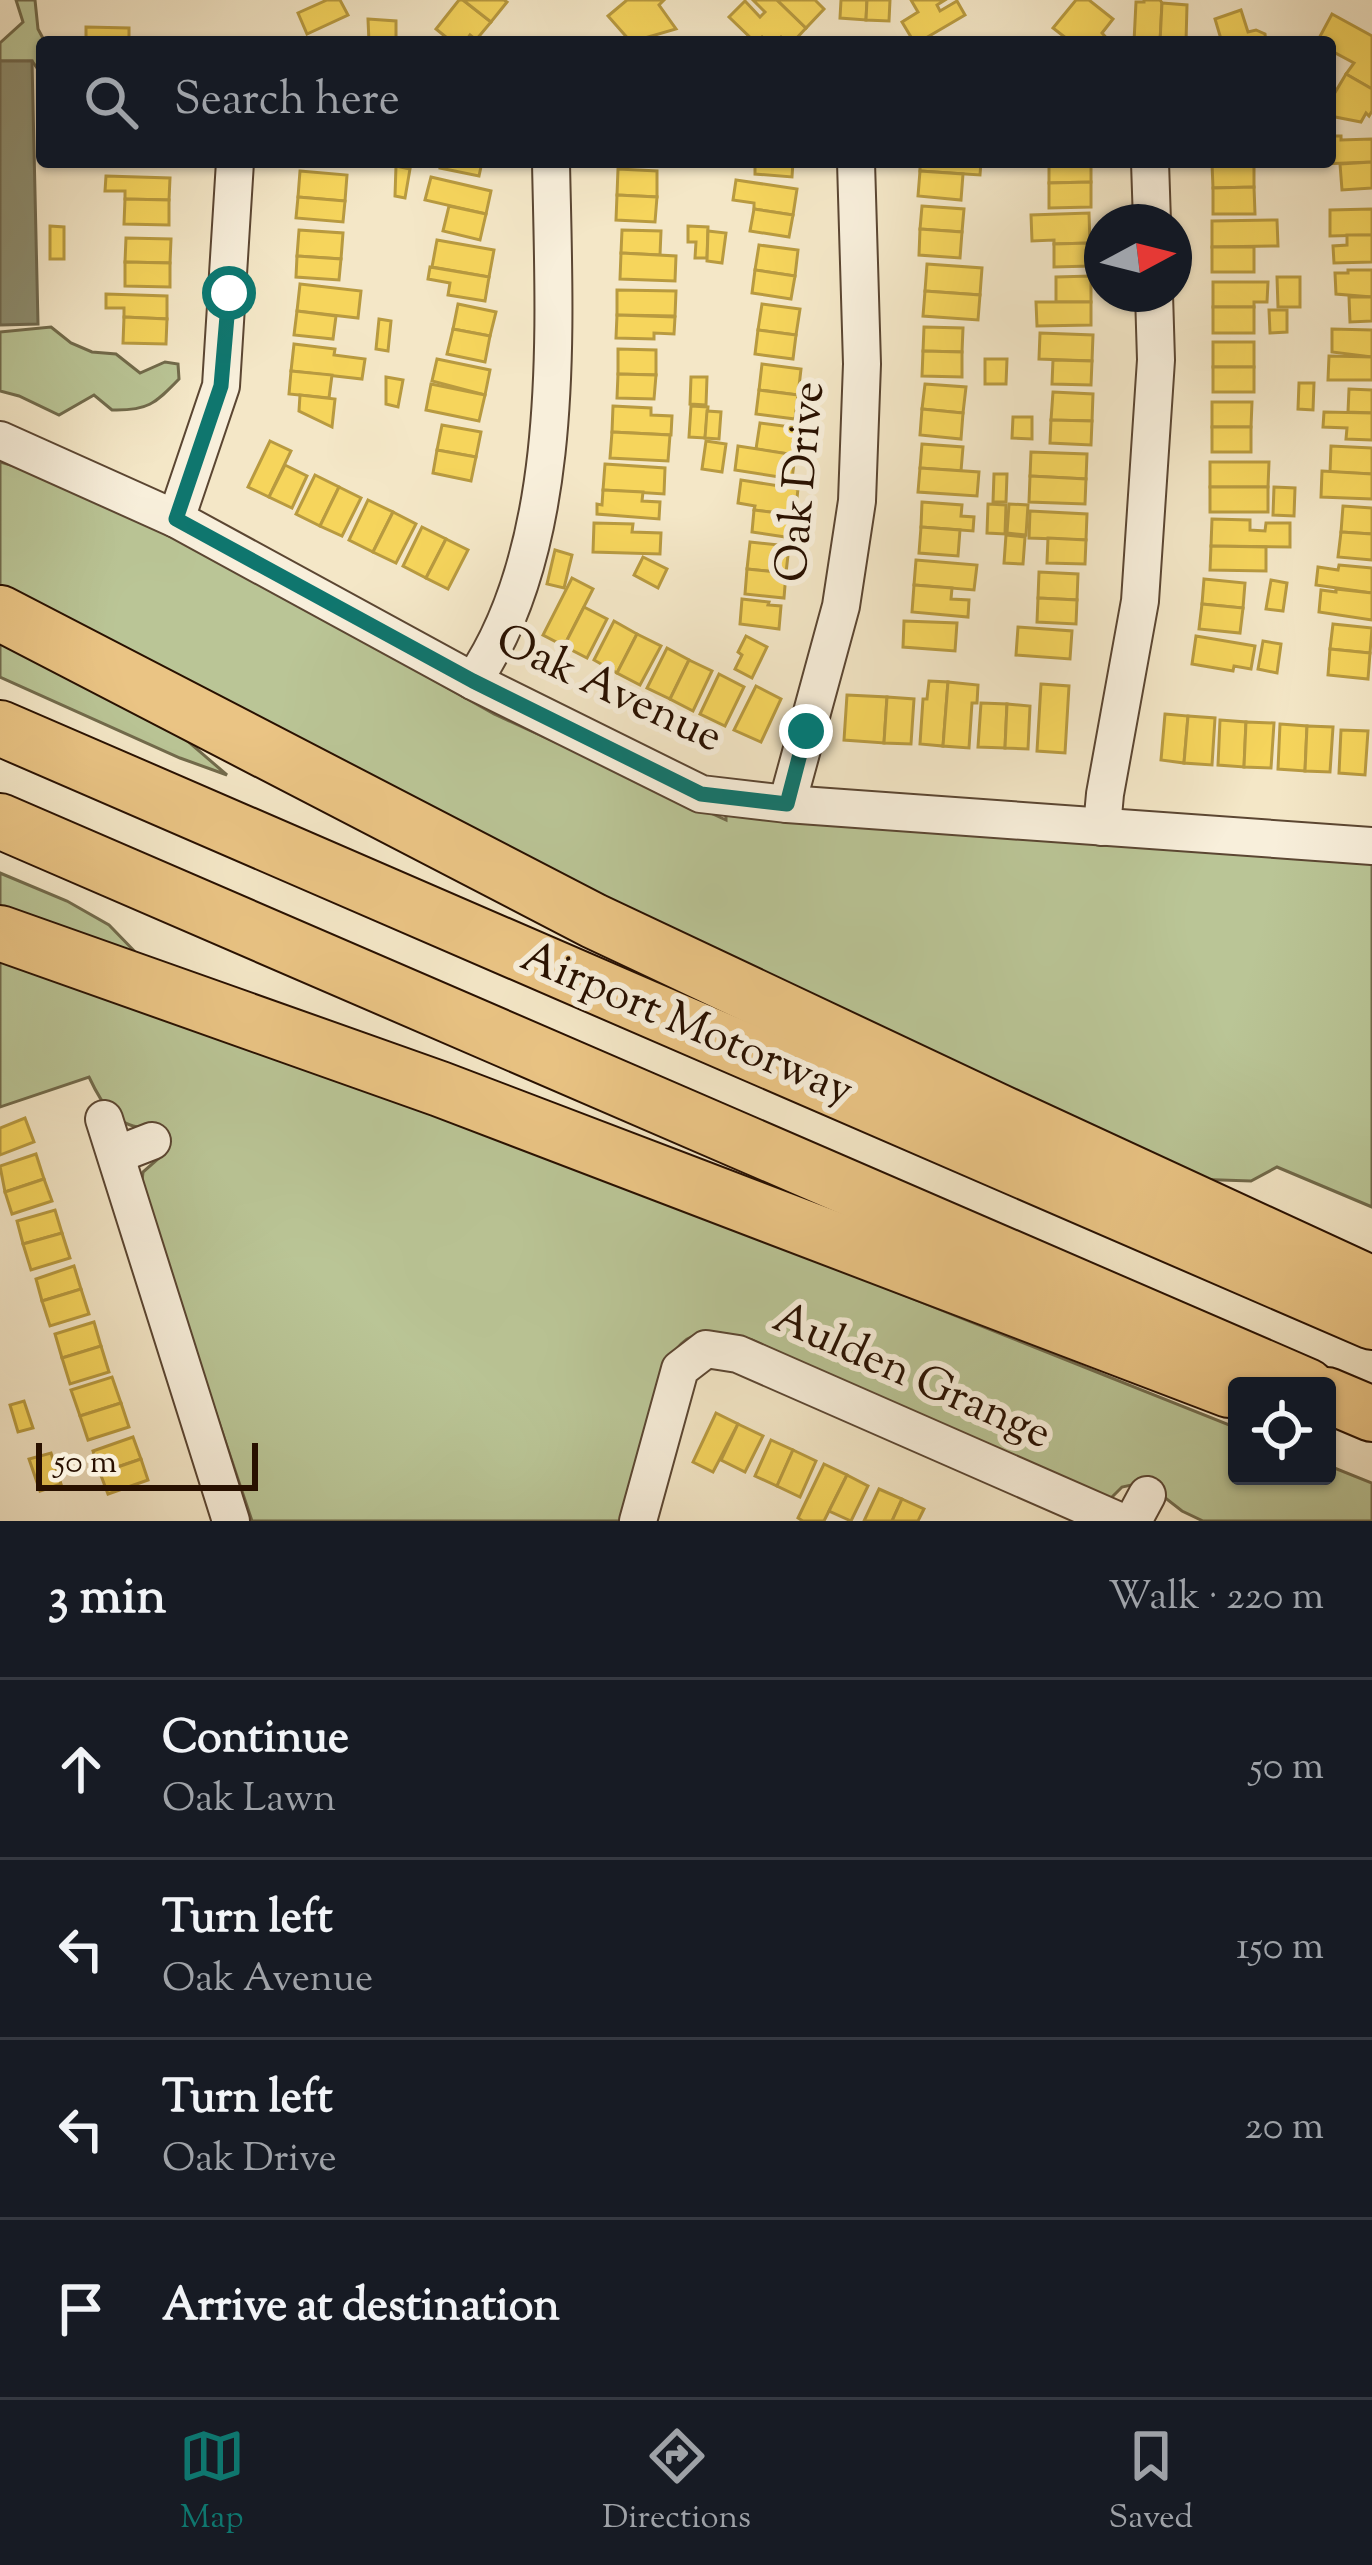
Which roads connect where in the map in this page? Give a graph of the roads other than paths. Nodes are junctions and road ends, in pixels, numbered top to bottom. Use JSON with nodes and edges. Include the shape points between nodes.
{"nodes":[{"id":1,"x":235,"y":168,"type":"edge"},
{"id":2,"x":551,"y":168,"type":"edge"},
{"id":3,"x":856,"y":168,"type":"edge"},
{"id":4,"x":1150,"y":168,"type":"edge"},
{"id":5,"x":1151,"y":204,"type":"edge"},
{"id":6,"x":1155,"y":312,"type":"edge"},
{"id":7,"x":0,"y":440,"type":"edge"},
{"id":8,"x":176,"y":519,"type":"junction"},
{"id":9,"x":0,"y":614,"type":"edge"},
{"id":10,"x":473,"y":681,"type":"junction"},
{"id":11,"x":0,"y":728,"type":"edge"},
{"id":12,"x":787,"y":804,"type":"junction"},
{"id":13,"x":0,"y":821,"type":"edge"},
{"id":14,"x":1102,"y":827,"type":"junction"},
{"id":15,"x":1372,"y":846,"type":"edge"},
{"id":16,"x":0,"y":933,"type":"edge"},
{"id":17,"x":104,"y":1119,"type":"dead end"},
{"id":18,"x":152,"y":1142,"type":"dead end"},
{"id":19,"x":116,"y":1155,"type":"junction"},
{"id":20,"x":1372,"y":1283,"type":"edge"},
{"id":21,"x":1372,"y":1322,"type":"edge"},
{"id":22,"x":1286,"y":1377,"type":"edge"},
{"id":23,"x":1228,"y":1390,"type":"edge"},
{"id":24,"x":1336,"y":1399,"type":"edge"},
{"id":25,"x":1336,"y":1411,"type":"edge"},
{"id":26,"x":1372,"y":1414,"type":"edge"},
{"id":27,"x":231,"y":1521,"type":"edge"},
{"id":28,"x":638,"y":1521,"type":"edge"},
{"id":29,"x":1119,"y":1521,"type":"edge"}],
"edges":[{"from":1,"to":8,"type":"street","via":[[221,386]]},
{"from":2,"to":10,"type":"street","via":[[555,363],[544,470],[525,570]]},
{"from":3,"to":12,"type":"street","name":"Oak Drive","via":[[857,501],[841,606]]},
{"from":4,"to":5,"type":"street"},
{"from":6,"to":14,"type":"street","via":[[1140,601]]},
{"from":7,"to":8,"type":"street","name":"Oak Avenue"},
{"from":8,"to":10,"type":"street","name":"Oak Avenue"},
{"from":9,"to":20,"type":"highway","via":[[594,921]]},
{"from":10,"to":12,"type":"street","name":"Oak Avenue","via":[[701,794]]},
{"from":11,"to":21,"type":"highway","name":"Airport Motorway"},
{"from":12,"to":14,"type":"street","name":"Oak Avenue"},
{"from":13,"to":22,"type":"highway","name":"Airport Motorway"},
{"from":14,"to":15,"type":"street","name":"Oak Avenue"},
{"from":16,"to":23,"type":"highway","via":[[440,1089]]},
{"from":17,"to":19,"type":"street"},
{"from":18,"to":19,"type":"street"},
{"from":19,"to":27,"type":"street"},
{"from":24,"to":26,"type":"highway"},
{"from":25,"to":26,"type":"highway"},
{"from":28,"to":29,"type":"street","name":"Aulden Grange","via":[[680,1369],[706,1349],[738,1354]]}]}
